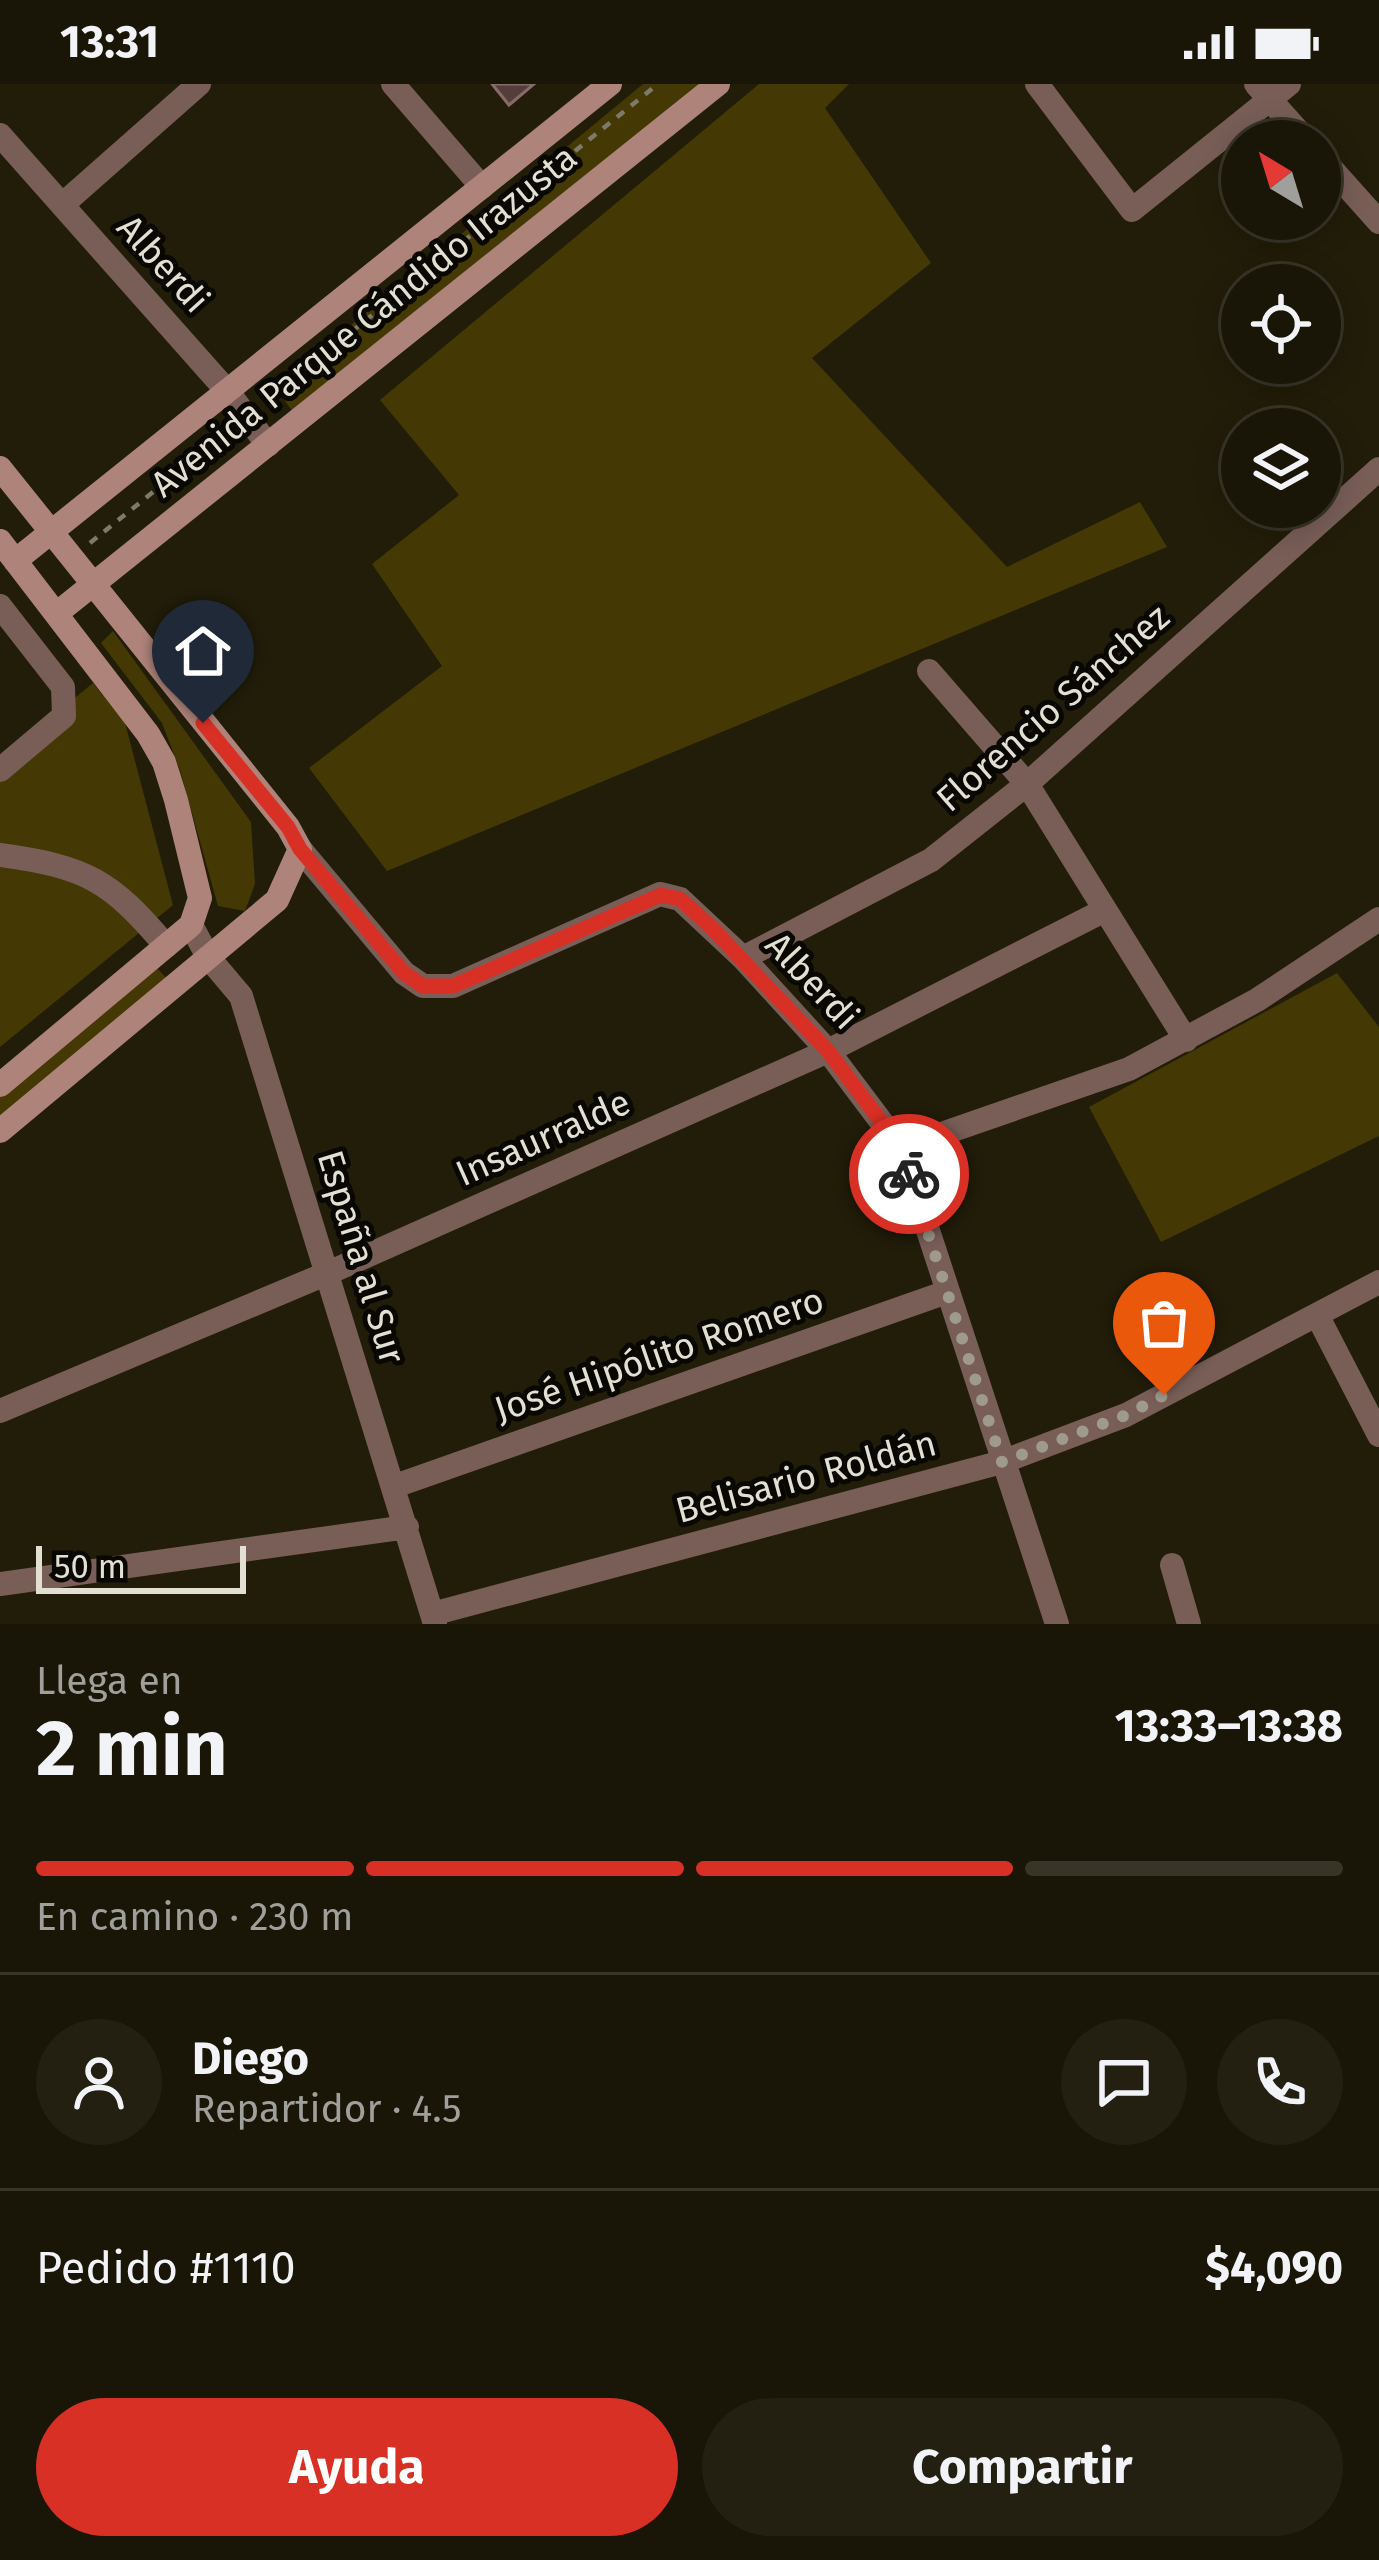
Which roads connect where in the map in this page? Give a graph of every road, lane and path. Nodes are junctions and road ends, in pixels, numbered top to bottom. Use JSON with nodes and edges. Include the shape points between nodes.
{"nodes":[{"id":1,"x":199,"y":84,"type":"edge"},
{"id":2,"x":394,"y":84,"type":"edge"},
{"id":3,"x":610,"y":84,"type":"edge"},
{"id":4,"x":658,"y":84,"type":"edge"},
{"id":5,"x":718,"y":84,"type":"edge"},
{"id":6,"x":1037,"y":84,"type":"edge"},
{"id":7,"x":1272,"y":90,"type":"edge"},
{"id":8,"x":1293,"y":120,"type":"edge"},
{"id":9,"x":0,"y":135,"type":"edge"},
{"id":10,"x":1341,"y":179,"type":"edge"},
{"id":11,"x":482,"y":187,"type":"junction"},
{"id":12,"x":62,"y":205,"type":"junction"},
{"id":13,"x":1379,"y":222,"type":"edge"},
{"id":14,"x":228,"y":392,"type":"junction"},
{"id":15,"x":246,"y":416,"type":"junction"},
{"id":16,"x":268,"y":445,"type":"junction"},
{"id":17,"x":0,"y":468,"type":"edge"},
{"id":18,"x":1379,"y":469,"type":"edge"},
{"id":19,"x":53,"y":534,"type":"junction"},
{"id":20,"x":86,"y":547,"type":"dead end"},
{"id":21,"x":8,"y":551,"type":"edge"},
{"id":22,"x":91,"y":585,"type":"junction"},
{"id":23,"x":36,"y":588,"type":"junction"},
{"id":24,"x":2,"y":612,"type":"edge"},
{"id":25,"x":56,"y":614,"type":"junction"},
{"id":26,"x":929,"y":671,"type":"dead end"},
{"id":27,"x":0,"y":770,"type":"edge"},
{"id":28,"x":1027,"y":784,"type":"junction"},
{"id":29,"x":300,"y":849,"type":"junction"},
{"id":30,"x":0,"y":855,"type":"edge"},
{"id":31,"x":1106,"y":910,"type":"junction"},
{"id":32,"x":1379,"y":919,"type":"edge"},
{"id":33,"x":191,"y":926,"type":"junction"},
{"id":34,"x":166,"y":946,"type":"junction"},
{"id":35,"x":208,"y":957,"type":"junction"},
{"id":36,"x":743,"y":958,"type":"junction"},
{"id":37,"x":1186,"y":1040,"type":"junction"},
{"id":38,"x":828,"y":1051,"type":"junction"},
{"id":39,"x":0,"y":1085,"type":"edge"},
{"id":40,"x":0,"y":1131,"type":"edge"},
{"id":41,"x":901,"y":1148,"type":"junction"},
{"id":42,"x":328,"y":1273,"type":"junction"},
{"id":43,"x":1379,"y":1282,"type":"edge"},
{"id":44,"x":947,"y":1292,"type":"junction"},
{"id":45,"x":1317,"y":1315,"type":"junction"},
{"id":46,"x":0,"y":1412,"type":"edge"},
{"id":47,"x":1379,"y":1435,"type":"edge"},
{"id":48,"x":1002,"y":1462,"type":"junction"},
{"id":49,"x":395,"y":1486,"type":"junction"},
{"id":50,"x":407,"y":1527,"type":"junction"},
{"id":51,"x":1172,"y":1565,"type":"dead end"},
{"id":52,"x":0,"y":1584,"type":"edge"},
{"id":53,"x":434,"y":1619,"type":"edge"},
{"id":54,"x":1057,"y":1624,"type":"edge"},
{"id":55,"x":1189,"y":1624,"type":"edge"}],
"edges":[{"from":1,"to":12,"type":"street"},
{"from":2,"to":11,"type":"street"},
{"from":3,"to":11,"type":"main road","name":"Avenida Parque Cándido Irazusta"},
{"from":4,"to":15,"type":"path"},
{"from":5,"to":16,"type":"main road","name":"Avenida Parque Cándido Irazusta"},
{"from":6,"to":7,"type":"street","via":[[1132,210]]},
{"from":7,"to":8,"type":"street"},
{"from":9,"to":12,"type":"street","name":"Alberdi"},
{"from":10,"to":13,"type":"street"},
{"from":11,"to":14,"type":"main road","name":"Avenida Parque Cándido Irazusta"},
{"from":12,"to":14,"type":"street","name":"Alberdi"},
{"from":14,"to":15,"type":"street","name":"Alberdi"},
{"from":14,"to":19,"type":"main road","name":"Avenida Parque Cándido Irazusta"},
{"from":15,"to":16,"type":"street","name":"Alberdi"},
{"from":15,"to":20,"type":"path"},
{"from":16,"to":22,"type":"main road","name":"Avenida Parque Cándido Irazusta"},
{"from":17,"to":19,"type":"main road"},
{"from":18,"to":28,"type":"street","name":"Florencio Sánchez"},
{"from":19,"to":21,"type":"main road","name":"Avenida Parque Cándido Irazusta"},
{"from":19,"to":22,"type":"main road"},
{"from":21,"to":23,"type":"main road"},
{"from":22,"to":25,"type":"main road","name":"Avenida Parque Cándido Irazusta"},
{"from":22,"to":29,"type":"main road"},
{"from":23,"to":24,"type":"street"},
{"from":23,"to":25,"type":"main road"},
{"from":24,"to":27,"type":"street","via":[[63,687],[64,716]]},
{"from":25,"to":33,"type":"main road","via":[[164,762],[200,898]]},
{"from":26,"to":28,"type":"street"},
{"from":28,"to":31,"type":"street"},
{"from":28,"to":36,"type":"street","name":"Florencio Sánchez","via":[[932,860]]},
{"from":29,"to":35,"type":"main road","via":[[277,900]]},
{"from":29,"to":36,"type":"street","name":"Alberdi","via":[[423,986],[453,986],[661,895],[680,899]]},
{"from":30,"to":34,"type":"street","via":[[92,876]]},
{"from":31,"to":37,"type":"street"},
{"from":31,"to":38,"type":"street","name":"Insaurralde"},
{"from":32,"to":37,"type":"street"},
{"from":33,"to":34,"type":"main road"},
{"from":33,"to":35,"type":"street","name":"España al Sur"},
{"from":34,"to":39,"type":"main road"},
{"from":35,"to":40,"type":"main road"},
{"from":35,"to":42,"type":"street","name":"España al Sur","via":[[241,996]]},
{"from":36,"to":38,"type":"street","name":"Alberdi"},
{"from":37,"to":41,"type":"street","via":[[1130,1069]]},
{"from":38,"to":41,"type":"street","name":"Alberdi"},
{"from":38,"to":42,"type":"street","name":"Insaurralde"},
{"from":41,"to":44,"type":"street","name":"Alberdi"},
{"from":42,"to":46,"type":"street","name":"Insaurralde"},
{"from":42,"to":49,"type":"street","name":"España al Sur"},
{"from":43,"to":45,"type":"street","name":"Belisario Roldán"},
{"from":44,"to":48,"type":"street","name":"Alberdi"},
{"from":44,"to":49,"type":"street","name":"José Hipólito Romero"},
{"from":45,"to":47,"type":"street"},
{"from":45,"to":48,"type":"street","name":"Belisario Roldán","via":[[1126,1415]]},
{"from":48,"to":53,"type":"street","name":"Belisario Roldán"},
{"from":48,"to":54,"type":"street","name":"Alberdi"},
{"from":49,"to":50,"type":"street","name":"España al Sur"},
{"from":50,"to":52,"type":"street"},
{"from":50,"to":53,"type":"street","name":"España al Sur"},
{"from":51,"to":55,"type":"street"}]}
